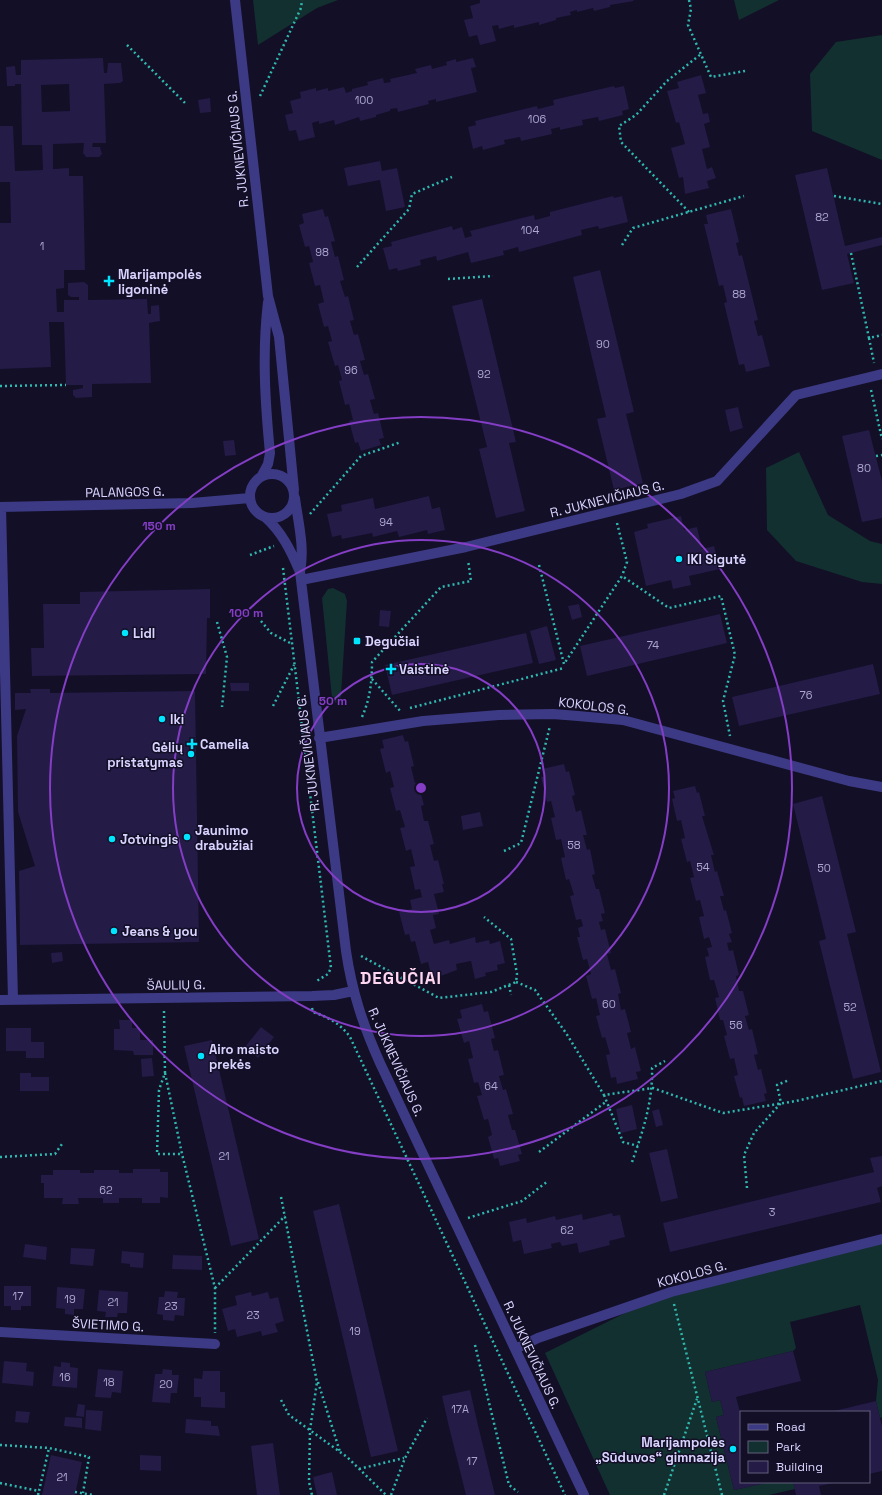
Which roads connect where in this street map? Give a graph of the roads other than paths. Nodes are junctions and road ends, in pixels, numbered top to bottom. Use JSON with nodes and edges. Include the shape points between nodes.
{"nodes":[{"id":1,"x":235,"y":0,"type":"edge"},
{"id":2,"x":268,"y":296,"type":"junction"},
{"id":3,"x":876,"y":376,"type":"edge"},
{"id":4,"x":261,"y":477,"type":"junction"},
{"id":5,"x":294,"y":494,"type":"junction"},
{"id":6,"x":250,"y":498,"type":"junction"},
{"id":7,"x":1,"y":507,"type":"edge"},
{"id":8,"x":265,"y":517,"type":"junction"},
{"id":9,"x":300,"y":576,"type":"junction"},
{"id":10,"x":320,"y":738,"type":"junction"},
{"id":11,"x":882,"y":787,"type":"edge"},
{"id":12,"x":353,"y":991,"type":"junction"},
{"id":13,"x":0,"y":1000,"type":"edge"},
{"id":14,"x":13,"y":1000,"type":"junction"},
{"id":15,"x":882,"y":1239,"type":"edge"},
{"id":16,"x":0,"y":1332,"type":"edge"},
{"id":17,"x":215,"y":1344,"type":"road end"},
{"id":18,"x":515,"y":1349,"type":"junction"},
{"id":19,"x":584,"y":1495,"type":"edge"}],
"edges":[{"from":1,"to":2,"type":"street","name":"R. JUKNEVIČIAUS G."},
{"from":2,"to":4,"type":"street","name":"R. JUKNEVIČIAUS G.","via":[[264,375],[270,452],[268,464]]},
{"from":2,"to":5,"type":"street","name":"R. JUKNEVIČIAUS G.","via":[[279,337]]},
{"from":3,"to":9,"type":"street","name":"R. JUKNEVIČIAUS G.","via":[[796,395],[717,481],[681,494],[466,547]]},
{"from":4,"to":5,"type":"street","via":[[274,474],[287,479]]},
{"from":4,"to":6,"type":"street","via":[[252,486]]},
{"from":5,"to":8,"type":"street","via":[[293,506],[288,512],[281,517]]},
{"from":5,"to":9,"type":"street","name":"R. JUKNEVIČIAUS G.","via":[[301,538]]},
{"from":6,"to":7,"type":"street","name":"PALANGOS G.","via":[[192,503]]},
{"from":6,"to":8,"type":"street","via":[[255,510]]},
{"from":7,"to":14,"type":"street"},
{"from":8,"to":9,"type":"street","name":"R. JUKNEVIČIAUS G.","via":[[285,541]]},
{"from":9,"to":10,"type":"street","name":"R. JUKNEVIČIAUS G."},
{"from":10,"to":11,"type":"street","name":"KOKOLOS G.","via":[[411,723],[499,715],[553,714],[623,720],[849,781]]},
{"from":10,"to":12,"type":"street","name":"R. JUKNEVIČIAUS G."},
{"from":12,"to":14,"type":"street","name":"ŠAULIŲ G.","via":[[312,996]]},
{"from":12,"to":18,"type":"street","name":"R. JUKNEVIČIAUS G.","via":[[363,1024]]},
{"from":13,"to":14,"type":"street","name":"ŠAULIŲ G."},
{"from":15,"to":18,"type":"street","name":"KOKOLOS G.","via":[[671,1292],[538,1338]]},
{"from":16,"to":17,"type":"street","name":"ŠVIETIMO G."},
{"from":18,"to":19,"type":"street","name":"R. JUKNEVIČIAUS G."}]}
